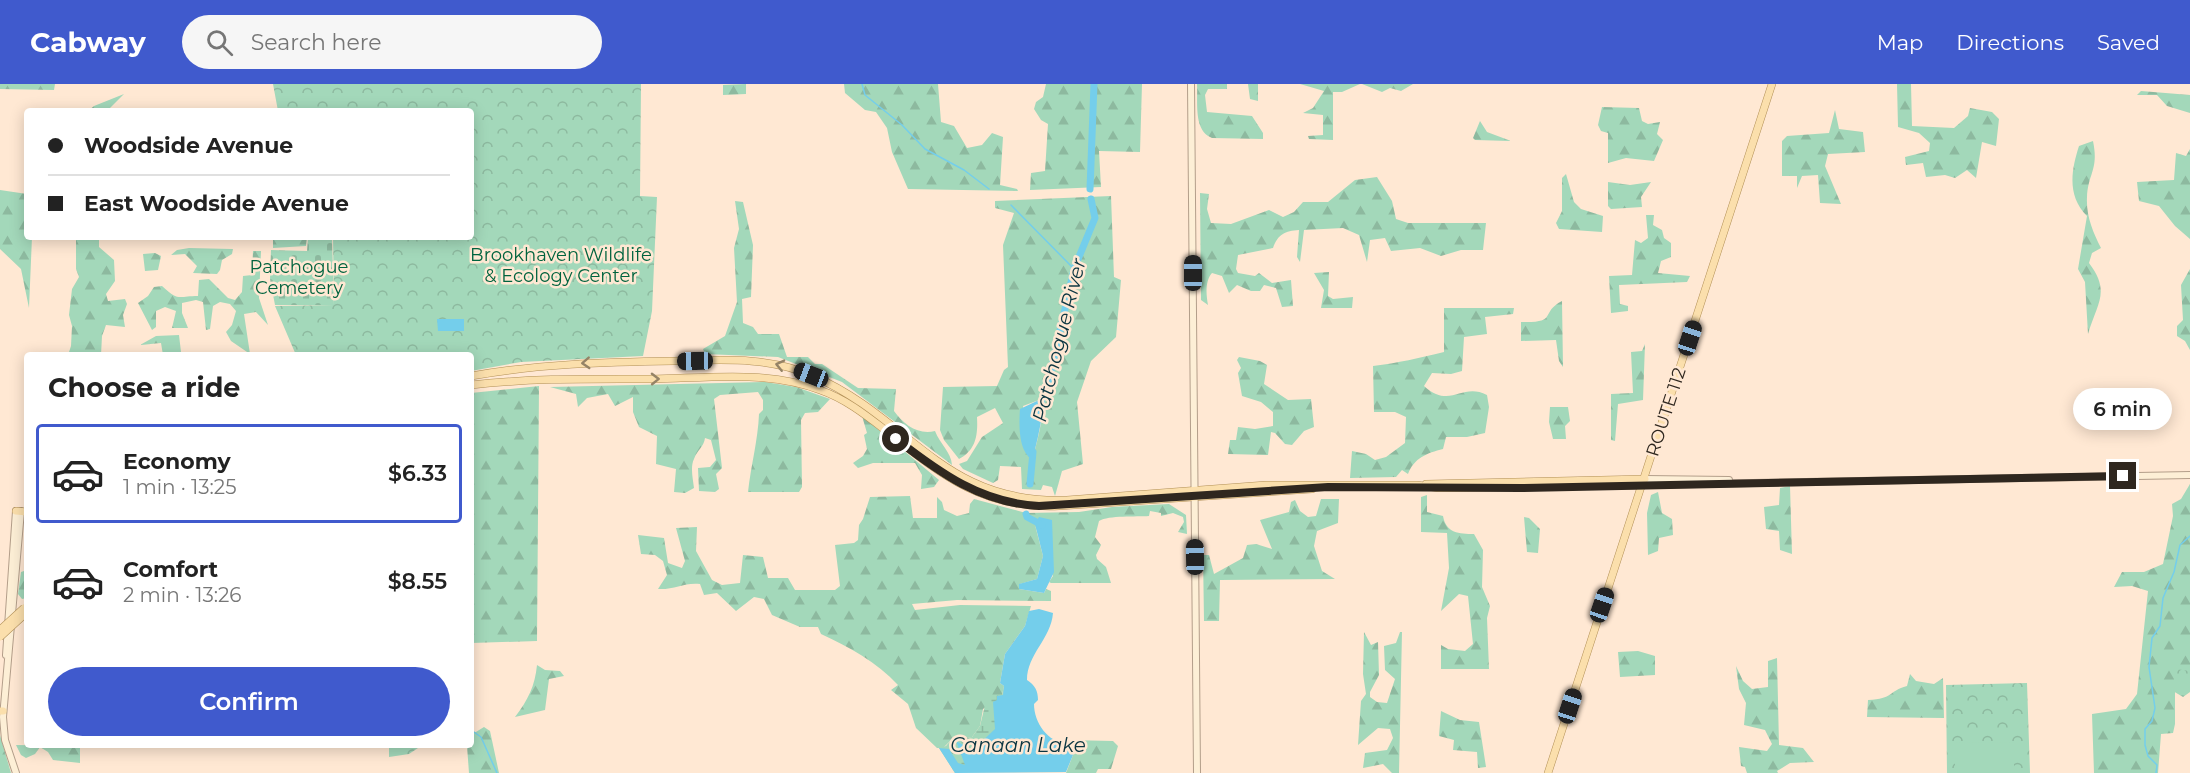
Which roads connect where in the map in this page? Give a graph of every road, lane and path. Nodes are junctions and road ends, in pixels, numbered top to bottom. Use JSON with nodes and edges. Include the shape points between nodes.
{"nodes":[{"id":1,"x":1191,"y":84,"type":"edge"},
{"id":2,"x":1772,"y":84,"type":"edge"},
{"id":3,"x":474,"y":376,"type":"edge"},
{"id":4,"x":525,"y":380,"type":"junction"},
{"id":5,"x":474,"y":385,"type":"edge"},
{"id":6,"x":474,"y":389,"type":"edge"},
{"id":7,"x":2190,"y":475,"type":"edge"},
{"id":8,"x":1644,"y":482,"type":"junction"},
{"id":9,"x":1520,"y":484,"type":"junction"},
{"id":10,"x":1418,"y":485,"type":"junction"},
{"id":11,"x":1195,"y":493,"type":"junction"},
{"id":12,"x":21,"y":511,"type":"edge"},
{"id":13,"x":24,"y":611,"type":"edge"},
{"id":14,"x":24,"y":611,"type":"edge"},
{"id":15,"x":0,"y":630,"type":"edge"},
{"id":16,"x":0,"y":637,"type":"edge"},
{"id":17,"x":1,"y":711,"type":"edge"},
{"id":18,"x":16,"y":773,"type":"edge"},
{"id":19,"x":1197,"y":773,"type":"edge"},
{"id":20,"x":1548,"y":773,"type":"edge"}],
"edges":[{"from":1,"to":11,"type":"main road"},
{"from":2,"to":8,"type":"main road","name":"ROUTE 112"},
{"from":11,"to":3,"type":"main road","one_way":true,"via":[[1054,501],[996,493],[945,468],[834,387],[799,370],[760,361],[590,363]]},
{"from":4,"to":5,"type":"main road"},
{"from":4,"to":6,"type":"main road"},
{"from":4,"to":11,"type":"main road","one_way":true,"via":[[786,380],[846,402],[941,474],[994,499],[1046,506]]},
{"from":7,"to":8,"type":"main road"},
{"from":8,"to":9,"type":"main road"},
{"from":8,"to":20,"type":"main road","name":"ROUTE 112"},
{"from":9,"to":10,"type":"main road"},
{"from":9,"to":10,"type":"main road","via":[[1492,488]]},
{"from":10,"to":11,"type":"main road"},
{"from":11,"to":19,"type":"main road"},
{"from":12,"to":17,"type":"main road"},
{"from":13,"to":15,"type":"main road","bridge":true},
{"from":14,"to":16,"type":"main road","bridge":true},
{"from":17,"to":18,"type":"main road"}]}
